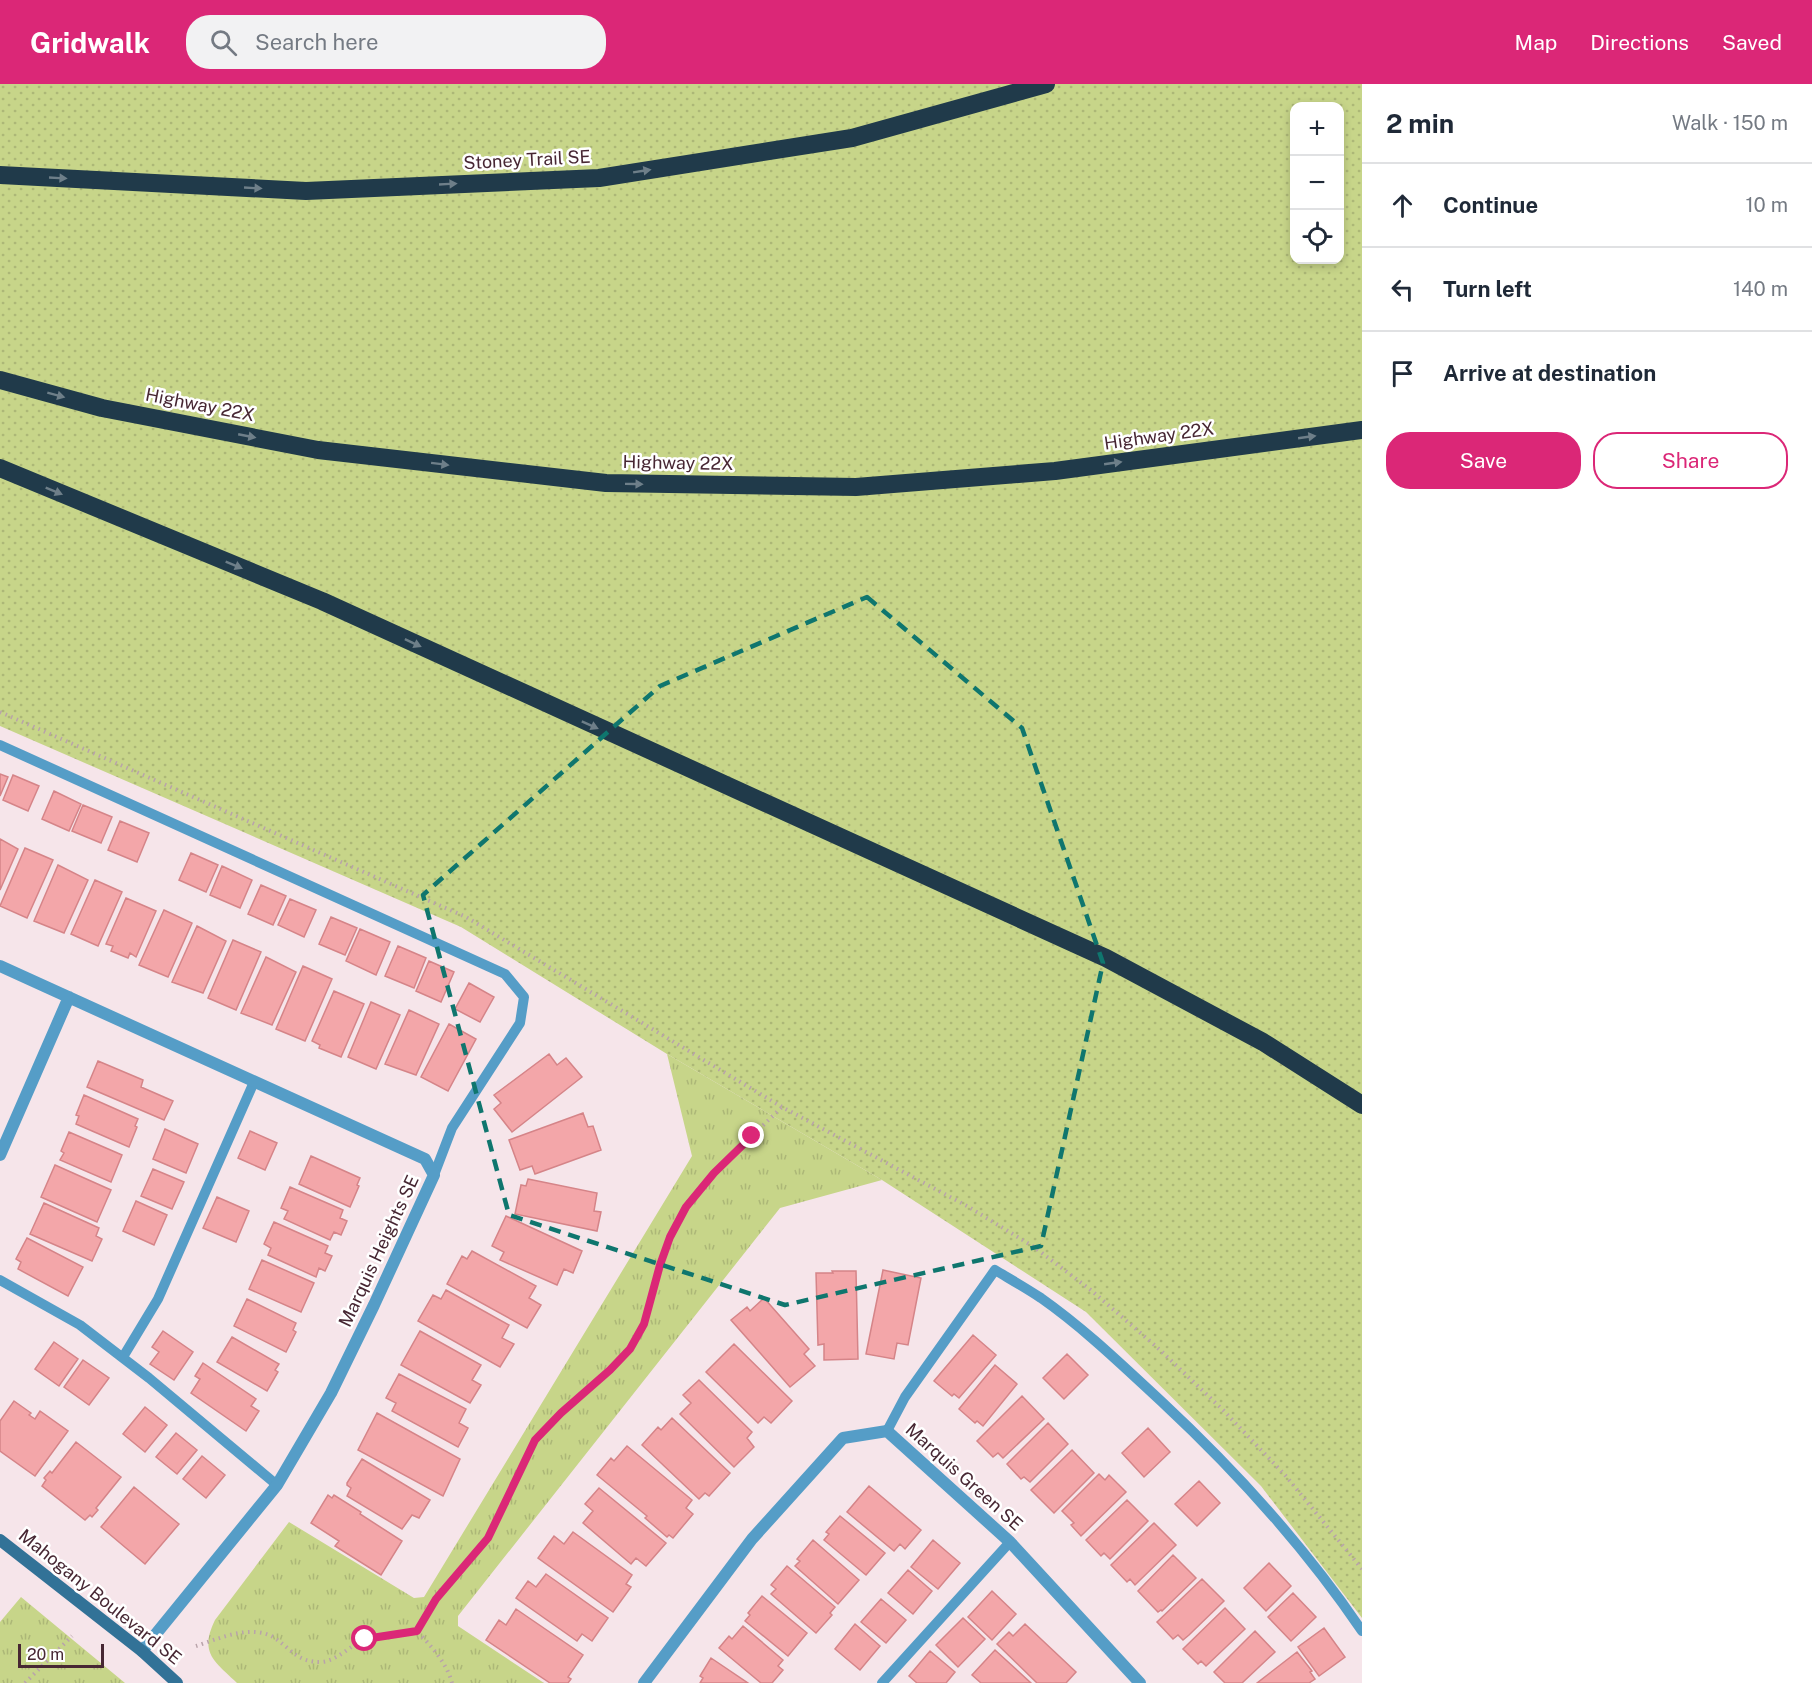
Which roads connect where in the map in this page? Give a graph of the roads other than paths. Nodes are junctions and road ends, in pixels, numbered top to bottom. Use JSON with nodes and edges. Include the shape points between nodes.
{"nodes":[{"id":1,"x":1046,"y":84,"type":"edge"},
{"id":2,"x":0,"y":175,"type":"edge"},
{"id":3,"x":0,"y":380,"type":"edge"},
{"id":4,"x":1362,"y":429,"type":"edge"},
{"id":5,"x":0,"y":468,"type":"edge"},
{"id":6,"x":0,"y":745,"type":"edge"},
{"id":7,"x":0,"y":966,"type":"edge"},
{"id":8,"x":69,"y":997,"type":"junction"},
{"id":9,"x":254,"y":1082,"type":"junction"},
{"id":10,"x":1362,"y":1105,"type":"edge"},
{"id":11,"x":0,"y":1155,"type":"edge"},
{"id":12,"x":434,"y":1175,"type":"junction"},
{"id":13,"x":0,"y":1280,"type":"edge"},
{"id":14,"x":123,"y":1357,"type":"junction"},
{"id":15,"x":886,"y":1431,"type":"junction"},
{"id":16,"x":277,"y":1485,"type":"junction"},
{"id":17,"x":0,"y":1540,"type":"edge"},
{"id":18,"x":1010,"y":1542,"type":"junction"},
{"id":19,"x":1362,"y":1631,"type":"edge"},
{"id":20,"x":142,"y":1651,"type":"junction"},
{"id":21,"x":177,"y":1683,"type":"edge"},
{"id":22,"x":644,"y":1683,"type":"edge"},
{"id":23,"x":882,"y":1683,"type":"edge"},
{"id":24,"x":1140,"y":1683,"type":"edge"}],
"edges":[{"from":2,"to":1,"type":"highway","name":"Stoney Trail SE","one_way":true,"via":[[306,191],[599,178],[852,138]]},
{"from":3,"to":4,"type":"highway","name":"Highway 22X","one_way":true,"via":[[102,408],[318,450],[606,483],[856,487],[1055,471]]},
{"from":5,"to":10,"type":"highway","one_way":true,"via":[[322,601],[1106,958],[1263,1042]]},
{"from":6,"to":12,"type":"lane","via":[[505,974],[524,997],[520,1023],[452,1128]]},
{"from":7,"to":8,"type":"street","name":"Marquis Heights SE"},
{"from":8,"to":9,"type":"street","name":"Marquis Heights SE"},
{"from":8,"to":11,"type":"street"},
{"from":9,"to":12,"type":"street","name":"Marquis Heights SE","via":[[425,1159]]},
{"from":9,"to":14,"type":"lane","via":[[158,1299]]},
{"from":12,"to":16,"type":"street","name":"Marquis Heights SE","via":[[331,1393]]},
{"from":13,"to":14,"type":"lane","via":[[80,1325]]},
{"from":14,"to":16,"type":"lane"},
{"from":15,"to":18,"type":"street","name":"Marquis Green SE"},
{"from":15,"to":19,"type":"lane","via":[[905,1397],[995,1270],[1041,1298],[1107,1350],[1204,1441],[1266,1508]]},
{"from":15,"to":22,"type":"street","name":"Marquis Green SE","via":[[843,1438],[752,1539]]},
{"from":16,"to":20,"type":"street","name":"Marquis Heights SE"},
{"from":17,"to":20,"type":"street","name":"Mahogany Boulevard SE"},
{"from":18,"to":23,"type":"lane"},
{"from":18,"to":24,"type":"street","name":"Marquis Green SE"},
{"from":20,"to":21,"type":"street","name":"Mahogany Boulevard SE"}]}
